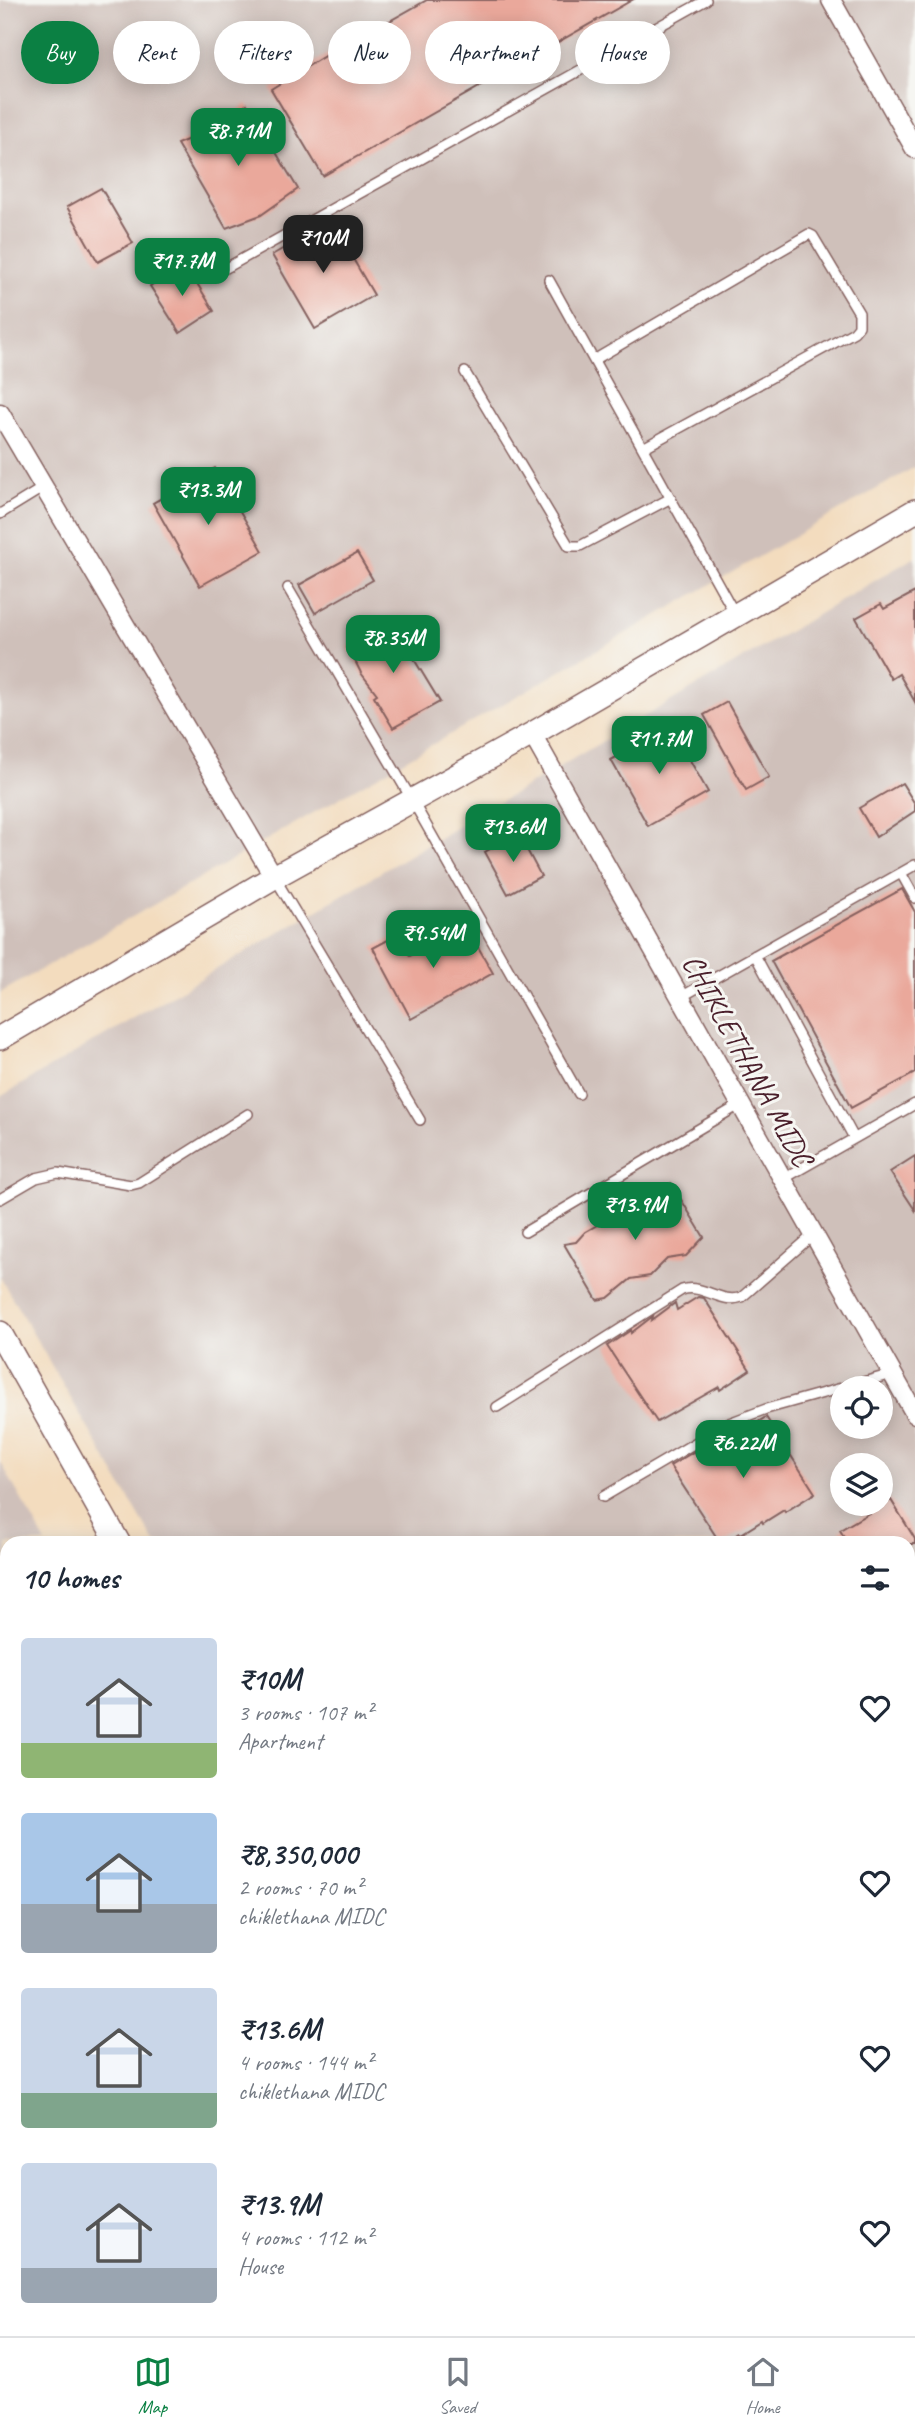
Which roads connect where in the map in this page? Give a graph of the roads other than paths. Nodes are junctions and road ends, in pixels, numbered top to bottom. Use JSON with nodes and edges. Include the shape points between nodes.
{"nodes":[{"id":1,"x":706,"y":0,"type":"edge"},
{"id":2,"x":831,"y":0,"type":"edge"},
{"id":3,"x":915,"y":149,"type":"edge"},
{"id":4,"x":226,"y":268,"type":"dead end"},
{"id":5,"x":549,"y":280,"type":"dead end"},
{"id":6,"x":594,"y":360,"type":"junction"},
{"id":7,"x":465,"y":372,"type":"dead end"},
{"id":8,"x":0,"y":413,"type":"edge"},
{"id":9,"x":643,"y":448,"type":"junction"},
{"id":10,"x":44,"y":487,"type":"junction"},
{"id":11,"x":671,"y":498,"type":"junction"},
{"id":12,"x":915,"y":511,"type":"edge"},
{"id":13,"x":0,"y":514,"type":"edge"},
{"id":14,"x":288,"y":588,"type":"dead end"},
{"id":15,"x":736,"y":615,"type":"junction"},
{"id":16,"x":533,"y":734,"type":"junction"},
{"id":17,"x":412,"y":800,"type":"junction"},
{"id":18,"x":915,"y":865,"type":"edge"},
{"id":19,"x":901,"y":873,"type":"junction"},
{"id":20,"x":274,"y":877,"type":"junction"},
{"id":21,"x":915,"y":898,"type":"edge"},
{"id":22,"x":755,"y":955,"type":"junction"},
{"id":23,"x":681,"y":997,"type":"junction"},
{"id":24,"x":0,"y":1038,"type":"edge"},
{"id":25,"x":579,"y":1094,"type":"dead end"},
{"id":26,"x":741,"y":1104,"type":"junction"},
{"id":27,"x":915,"y":1104,"type":"edge"},
{"id":28,"x":248,"y":1114,"type":"dead end"},
{"id":29,"x":420,"y":1120,"type":"dead end"},
{"id":30,"x":854,"y":1138,"type":"junction"},
{"id":31,"x":783,"y":1179,"type":"junction"},
{"id":32,"x":0,"y":1199,"type":"edge"},
{"id":33,"x":524,"y":1232,"type":"dead end"},
{"id":34,"x":814,"y":1234,"type":"junction"},
{"id":35,"x":0,"y":1334,"type":"edge"},
{"id":36,"x":892,"y":1374,"type":"junction"},
{"id":37,"x":497,"y":1407,"type":"dead end"},
{"id":38,"x":915,"y":1414,"type":"edge"},
{"id":39,"x":603,"y":1497,"type":"dead end"},
{"id":40,"x":114,"y":1536,"type":"edge"}],
"edges":[{"from":1,"to":4,"type":"lane"},
{"from":2,"to":3,"type":"street"},
{"from":5,"to":6,"type":"lane"},
{"from":6,"to":9,"type":"lane"},
{"from":6,"to":9,"type":"lane","via":[[809,234],[859,313],[859,326],[853,332]]},
{"from":7,"to":11,"type":"lane","via":[[569,546],[580,546]]},
{"from":8,"to":10,"type":"street"},
{"from":9,"to":11,"type":"lane"},
{"from":10,"to":13,"type":"lane"},
{"from":10,"to":20,"type":"street"},
{"from":11,"to":15,"type":"lane"},
{"from":12,"to":15,"type":"street"},
{"from":14,"to":17,"type":"lane"},
{"from":15,"to":16,"type":"street"},
{"from":16,"to":17,"type":"street"},
{"from":16,"to":23,"type":"street","name":"CHIKLETHANA MIDC"},
{"from":17,"to":20,"type":"street"},
{"from":17,"to":25,"type":"lane"},
{"from":18,"to":19,"type":"lane"},
{"from":19,"to":21,"type":"lane"},
{"from":19,"to":22,"type":"lane"},
{"from":20,"to":24,"type":"street"},
{"from":20,"to":29,"type":"lane"},
{"from":22,"to":23,"type":"lane"},
{"from":22,"to":30,"type":"lane"},
{"from":23,"to":26,"type":"street","name":"CHIKLETHANA MIDC"},
{"from":26,"to":31,"type":"street","name":"CHIKLETHANA MIDC"},
{"from":26,"to":33,"type":"lane"},
{"from":27,"to":30,"type":"lane"},
{"from":28,"to":32,"type":"lane","via":[[139,1183],[46,1174]]},
{"from":30,"to":31,"type":"lane"},
{"from":31,"to":34,"type":"street","name":"CHIKLETHANA MIDC"},
{"from":34,"to":36,"type":"street","name":"CHIKLETHANA MIDC"},
{"from":34,"to":37,"type":"lane","via":[[742,1297],[734,1300],[692,1288],[682,1290]]},
{"from":35,"to":40,"type":"street"},
{"from":36,"to":38,"type":"street","name":"CHIKLETHANA MIDC"},
{"from":36,"to":39,"type":"lane","via":[[729,1423]]}]}
